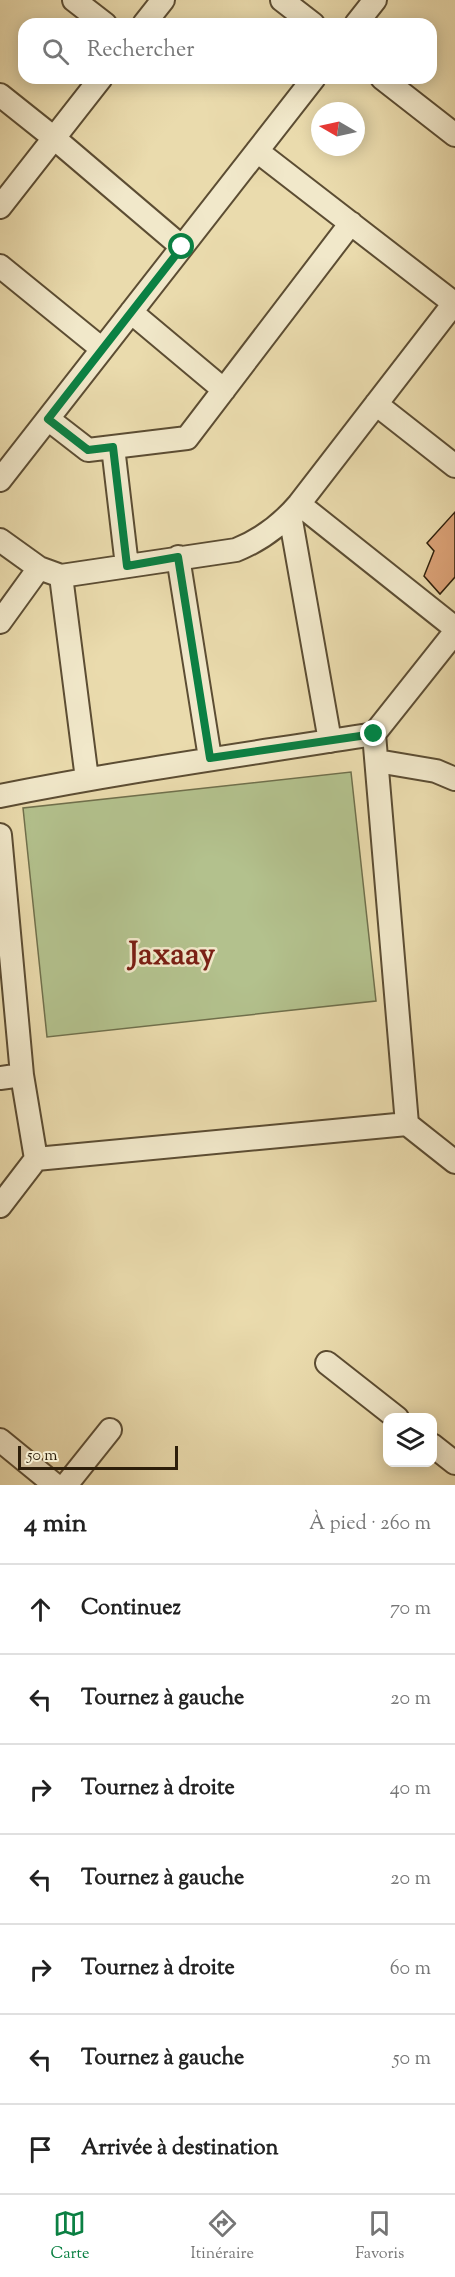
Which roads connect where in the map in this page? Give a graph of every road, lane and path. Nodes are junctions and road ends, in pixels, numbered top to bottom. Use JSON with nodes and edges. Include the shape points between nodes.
{"nodes":[{"id":1,"x":74,"y":0,"type":"edge"},
{"id":2,"x":163,"y":0,"type":"edge"},
{"id":3,"x":282,"y":0,"type":"edge"},
{"id":4,"x":375,"y":0,"type":"edge"},
{"id":5,"x":97,"y":18,"type":"edge"},
{"id":6,"x":149,"y":18,"type":"edge"},
{"id":7,"x":305,"y":18,"type":"edge"},
{"id":8,"x":361,"y":18,"type":"edge"},
{"id":9,"x":96,"y":84,"type":"edge"},
{"id":10,"x":309,"y":84,"type":"edge"},
{"id":11,"x":390,"y":84,"type":"edge"},
{"id":12,"x":0,"y":95,"type":"edge"},
{"id":13,"x":455,"y":135,"type":"edge"},
{"id":14,"x":54,"y":138,"type":"junction"},
{"id":15,"x":257,"y":151,"type":"junction"},
{"id":16,"x":0,"y":207,"type":"edge"},
{"id":17,"x":351,"y":223,"type":"junction"},
{"id":18,"x":182,"y":247,"type":"junction"},
{"id":19,"x":0,"y":266,"type":"edge"},
{"id":20,"x":455,"y":303,"type":"edge"},
{"id":21,"x":131,"y":312,"type":"junction"},
{"id":22,"x":102,"y":349,"type":"junction"},
{"id":23,"x":224,"y":390,"type":"junction"},
{"id":24,"x":376,"y":404,"type":"junction"},
{"id":25,"x":48,"y":419,"type":"junction"},
{"id":26,"x":113,"y":447,"type":"junction"},
{"id":27,"x":455,"y":466,"type":"edge"},
{"id":28,"x":0,"y":480,"type":"edge"},
{"id":29,"x":294,"y":510,"type":"junction"},
{"id":30,"x":0,"y":540,"type":"edge"},
{"id":31,"x":178,"y":557,"type":"junction"},
{"id":32,"x":127,"y":566,"type":"junction"},
{"id":33,"x":39,"y":568,"type":"junction"},
{"id":34,"x":61,"y":576,"type":"junction"},
{"id":35,"x":0,"y":622,"type":"edge"},
{"id":36,"x":455,"y":630,"type":"edge"},
{"id":37,"x":374,"y":734,"type":"junction"},
{"id":38,"x":330,"y":741,"type":"junction"},
{"id":39,"x":210,"y":758,"type":"junction"},
{"id":40,"x":377,"y":761,"type":"junction"},
{"id":41,"x":87,"y":778,"type":"junction"},
{"id":42,"x":455,"y":778,"type":"edge"},
{"id":43,"x":0,"y":796,"type":"edge"},
{"id":44,"x":0,"y":835,"type":"edge"},
{"id":45,"x":5,"y":952,"type":"edge"},
{"id":46,"x":11,"y":1076,"type":"edge"},
{"id":47,"x":407,"y":1124,"type":"junction"},
{"id":48,"x":449,"y":1150,"type":"edge"},
{"id":49,"x":36,"y":1160,"type":"junction"},
{"id":50,"x":0,"y":1206,"type":"edge"},
{"id":51,"x":327,"y":1363,"type":"dead end"},
{"id":52,"x":391,"y":1413,"type":"edge"},
{"id":53,"x":110,"y":1430,"type":"dead end"},
{"id":54,"x":0,"y":1440,"type":"edge"},
{"id":55,"x":437,"y":1449,"type":"edge"},
{"id":56,"x":455,"y":1463,"type":"edge"},
{"id":57,"x":55,"y":1485,"type":"edge"},
{"id":58,"x":66,"y":1485,"type":"edge"}],
"edges":[{"from":1,"to":5,"type":"street"},
{"from":2,"to":6,"type":"street"},
{"from":3,"to":7,"type":"street"},
{"from":4,"to":8,"type":"street"},
{"from":9,"to":14,"type":"street"},
{"from":10,"to":15,"type":"street"},
{"from":11,"to":13,"type":"street"},
{"from":12,"to":14,"type":"street"},
{"from":14,"to":16,"type":"street"},
{"from":14,"to":18,"type":"street"},
{"from":15,"to":17,"type":"street"},
{"from":15,"to":18,"type":"street"},
{"from":17,"to":20,"type":"street"},
{"from":17,"to":23,"type":"street"},
{"from":18,"to":21,"type":"street"},
{"from":19,"to":22,"type":"street"},
{"from":20,"to":24,"type":"street"},
{"from":21,"to":22,"type":"street"},
{"from":21,"to":23,"type":"street"},
{"from":22,"to":25,"type":"street"},
{"from":23,"to":26,"type":"street","via":[[187,438]]},
{"from":24,"to":27,"type":"street"},
{"from":24,"to":29,"type":"street"},
{"from":25,"to":26,"type":"street","via":[[88,450]]},
{"from":25,"to":28,"type":"street"},
{"from":26,"to":32,"type":"street"},
{"from":29,"to":31,"type":"street","via":[[256,542],[236,550]]},
{"from":29,"to":36,"type":"street"},
{"from":29,"to":38,"type":"street"},
{"from":30,"to":33,"type":"street"},
{"from":31,"to":32,"type":"street"},
{"from":31,"to":39,"type":"street"},
{"from":32,"to":34,"type":"street"},
{"from":33,"to":34,"type":"street"},
{"from":33,"to":35,"type":"street"},
{"from":34,"to":41,"type":"street"},
{"from":36,"to":37,"type":"street"},
{"from":37,"to":38,"type":"street"},
{"from":37,"to":40,"type":"street"},
{"from":38,"to":39,"type":"street"},
{"from":39,"to":41,"type":"street"},
{"from":40,"to":42,"type":"street"},
{"from":40,"to":47,"type":"street"},
{"from":41,"to":43,"type":"street"},
{"from":44,"to":45,"type":"street"},
{"from":45,"to":46,"type":"street"},
{"from":46,"to":49,"type":"street"},
{"from":47,"to":48,"type":"street"},
{"from":47,"to":49,"type":"street"},
{"from":49,"to":50,"type":"street"},
{"from":51,"to":52,"type":"street"},
{"from":53,"to":58,"type":"street"},
{"from":54,"to":57,"type":"street"},
{"from":55,"to":56,"type":"street"}]}
